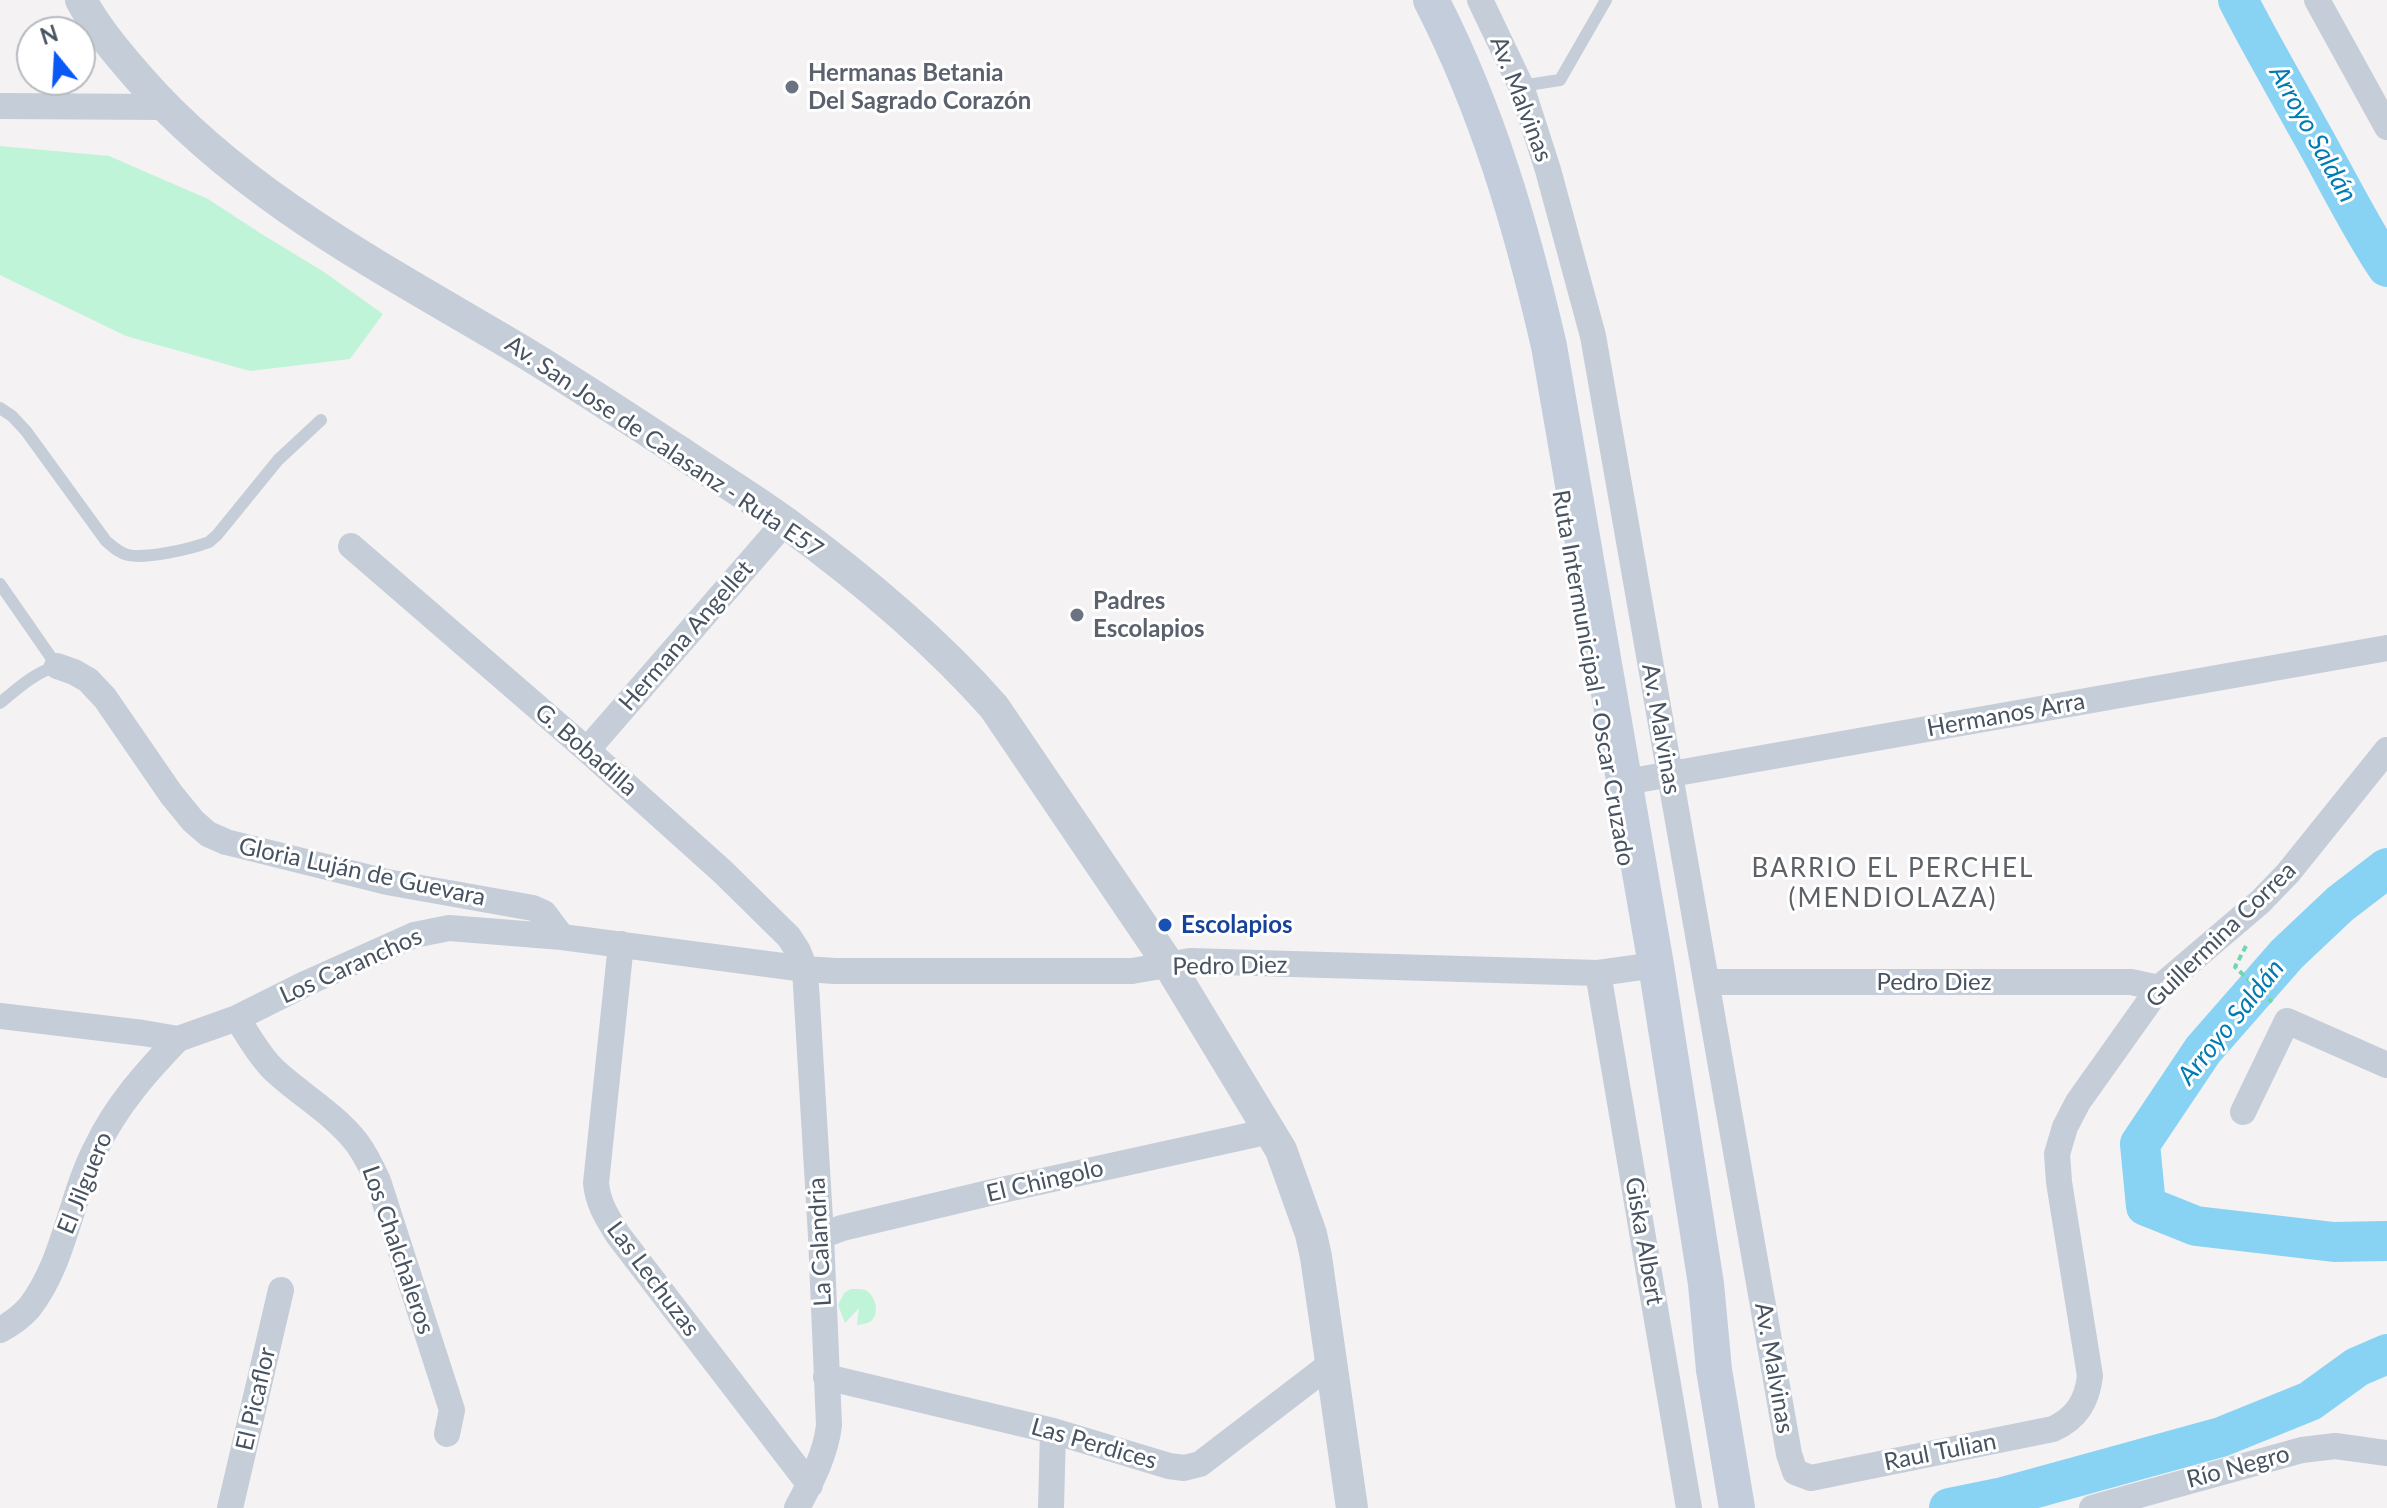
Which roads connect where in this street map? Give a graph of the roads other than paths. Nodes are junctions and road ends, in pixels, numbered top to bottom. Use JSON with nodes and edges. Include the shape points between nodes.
{"nodes":[{"id":1,"x":81,"y":0,"type":"edge"},
{"id":2,"x":1417,"y":0,"type":"edge"},
{"id":3,"x":1431,"y":0,"type":"edge"},
{"id":4,"x":1480,"y":0,"type":"edge"},
{"id":5,"x":1606,"y":0,"type":"edge"},
{"id":6,"x":2317,"y":0,"type":"edge"},
{"id":7,"x":1521,"y":86,"type":"junction"},
{"id":8,"x":0,"y":106,"type":"edge"},
{"id":9,"x":164,"y":107,"type":"junction"},
{"id":10,"x":2387,"y":127,"type":"edge"},
{"id":11,"x":0,"y":408,"type":"edge"},
{"id":12,"x":321,"y":420,"type":"dead end"},
{"id":13,"x":785,"y":522,"type":"junction"},
{"id":14,"x":351,"y":546,"type":"dead end"},
{"id":15,"x":0,"y":584,"type":"edge"},
{"id":16,"x":2387,"y":648,"type":"edge"},
{"id":17,"x":57,"y":666,"type":"junction"},
{"id":18,"x":0,"y":703,"type":"edge"},
{"id":19,"x":587,"y":750,"type":"junction"},
{"id":20,"x":2387,"y":750,"type":"edge"},
{"id":21,"x":1668,"y":775,"type":"junction"},
{"id":22,"x":1626,"y":782,"type":"junction"},
{"id":23,"x":562,"y":937,"type":"junction"},
{"id":24,"x":621,"y":944,"type":"junction"},
{"id":25,"x":1169,"y":965,"type":"junction"},
{"id":26,"x":1649,"y":966,"type":"junction"},
{"id":27,"x":805,"y":969,"type":"junction"},
{"id":28,"x":1598,"y":973,"type":"junction"},
{"id":29,"x":1708,"y":982,"type":"junction"},
{"id":30,"x":2159,"y":988,"type":"junction"},
{"id":31,"x":0,"y":1016,"type":"edge"},
{"id":32,"x":237,"y":1018,"type":"junction"},
{"id":33,"x":178,"y":1039,"type":"junction"},
{"id":34,"x":2386,"y":1064,"type":"edge"},
{"id":35,"x":2243,"y":1112,"type":"dead end"},
{"id":36,"x":1270,"y":1131,"type":"junction"},
{"id":37,"x":821,"y":1236,"type":"junction"},
{"id":38,"x":281,"y":1290,"type":"dead end"},
{"id":39,"x":0,"y":1330,"type":"edge"},
{"id":40,"x":1332,"y":1363,"type":"junction"},
{"id":41,"x":826,"y":1377,"type":"junction"},
{"id":42,"x":2080,"y":1409,"type":"joint"},
{"id":43,"x":1053,"y":1431,"type":"junction"},
{"id":44,"x":447,"y":1434,"type":"dead end"},
{"id":45,"x":2387,"y":1453,"type":"edge"},
{"id":46,"x":1795,"y":1472,"type":"joint"},
{"id":47,"x":810,"y":1485,"type":"junction"},
{"id":48,"x":230,"y":1508,"type":"edge"},
{"id":49,"x":797,"y":1508,"type":"edge"},
{"id":50,"x":1051,"y":1508,"type":"edge"},
{"id":51,"x":1352,"y":1508,"type":"edge"},
{"id":52,"x":1689,"y":1508,"type":"edge"},
{"id":53,"x":1737,"y":1508,"type":"edge"},
{"id":54,"x":2092,"y":1508,"type":"edge"}],
"edges":[{"from":1,"to":9,"type":"street","name":"Av. San Jose de Calasanz - Ruta E57"},
{"from":2,"to":26,"type":"main road","name":"Ruta Intermunicipal - Oscar Cruzado","via":[[1492,182],[1530,318]]},
{"from":3,"to":22,"type":"main road","name":"Ruta Intermunicipal - Oscar Cruzado","via":[[1487,125],[1525,245],[1549,346]]},
{"from":4,"to":7,"type":"street","name":"Av. Malvinas"},
{"from":5,"to":7,"type":"lane","via":[[1560,80]]},
{"from":6,"to":10,"type":"street"},
{"from":7,"to":21,"type":"street","name":"Av. Malvinas","via":[[1593,336]]},
{"from":8,"to":9,"type":"street"},
{"from":9,"to":13,"type":"street","name":"Av. San Jose de Calasanz - Ruta E57","via":[[280,203],[572,382]]},
{"from":11,"to":12,"type":"lane","via":[[26,431],[106,541],[117,551],[141,556],[209,542],[278,460]]},
{"from":13,"to":19,"type":"street","name":"Hermana Angellet"},
{"from":13,"to":25,"type":"street","name":"Av. San Jose de Calasanz - Ruta E57","via":[[925,635],[994,707]]},
{"from":14,"to":19,"type":"street","name":"G. Bobadilla"},
{"from":15,"to":17,"type":"lane"},
{"from":16,"to":21,"type":"street","name":"Hermanos Arra"},
{"from":17,"to":18,"type":"lane","via":[[31,677]]},
{"from":17,"to":23,"type":"street","name":"Gloria Luján de Guevara","via":[[88,680],[105,698],[171,794],[208,834],[387,882],[533,908],[544,913]]},
{"from":19,"to":27,"type":"street","name":"G. Bobadilla","via":[[789,937]]},
{"from":20,"to":30,"type":"street","name":"Guillermina Correa","via":[[2288,873]]},
{"from":21,"to":22,"type":"street","name":"Hermanos Arra"},
{"from":21,"to":29,"type":"street","name":"Av. Malvinas"},
{"from":22,"to":26,"type":"main road","name":"Ruta Intermunicipal - Oscar Cruzado"},
{"from":23,"to":24,"type":"street","name":"Los Caranchos"},
{"from":23,"to":32,"type":"street","name":"Los Caranchos","via":[[430,931]]},
{"from":24,"to":27,"type":"street","name":"Los Caranchos"},
{"from":24,"to":47,"type":"street","name":"Las Lechuzas","via":[[597,1198],[618,1235]]},
{"from":25,"to":27,"type":"street","name":"Pedro Diez","via":[[1132,971]]},
{"from":25,"to":28,"type":"street","name":"Pedro Diez","via":[[1190,961]]},
{"from":25,"to":36,"type":"street","name":"Av. San Jose de Calasanz - Ruta E57"},
{"from":26,"to":28,"type":"street","name":"Pedro Diez"},
{"from":26,"to":53,"type":"main road","name":"Ruta Intermunicipal - Oscar Cruzado","via":[[1706,1284]]},
{"from":27,"to":37,"type":"street","name":"La Calandria"},
{"from":28,"to":52,"type":"street","name":"Giska Albert"},
{"from":29,"to":30,"type":"street","name":"Pedro Diez","via":[[2131,982]]},
{"from":29,"to":46,"type":"street","name":"Av. Malvinas"},
{"from":30,"to":42,"type":"street","name":"Guillermina Correa","via":[[2078,1102],[2057,1154],[2090,1376]]},
{"from":31,"to":33,"type":"street","name":"Los Caranchos"},
{"from":32,"to":33,"type":"street","name":"Los Caranchos"},
{"from":32,"to":44,"type":"street","name":"Los Chalchaleros","via":[[272,1068],[337,1122],[367,1159],[452,1410]]},
{"from":33,"to":39,"type":"street","name":"El Jilguero","via":[[144,1074],[104,1131],[45,1282],[30,1307]]},
{"from":34,"to":35,"type":"street","via":[[2287,1021]]},
{"from":36,"to":37,"type":"street","name":"El Chingolo"},
{"from":36,"to":40,"type":"street","name":"Av. San Jose de Calasanz - Ruta E57","via":[[1311,1234]]},
{"from":37,"to":41,"type":"street","name":"La Calandria"},
{"from":38,"to":48,"type":"street","name":"El Picaflor"},
{"from":40,"to":43,"type":"street","name":"Las Perdices","via":[[1200,1464],[1184,1468]]},
{"from":40,"to":51,"type":"street","name":"Av. San Jose de Calasanz - Ruta E57"},
{"from":41,"to":43,"type":"street","name":"Las Perdices"},
{"from":41,"to":47,"type":"street","name":"La Calandria","via":[[828,1434]]},
{"from":42,"to":46,"type":"street","name":"Raul Tulian","via":[[2053,1429],[1811,1478]]},
{"from":43,"to":50,"type":"street"},
{"from":45,"to":54,"type":"street","name":"Río Negro","via":[[2335,1446],[2302,1450]]},
{"from":47,"to":49,"type":"street","name":"La Calandria"}]}
